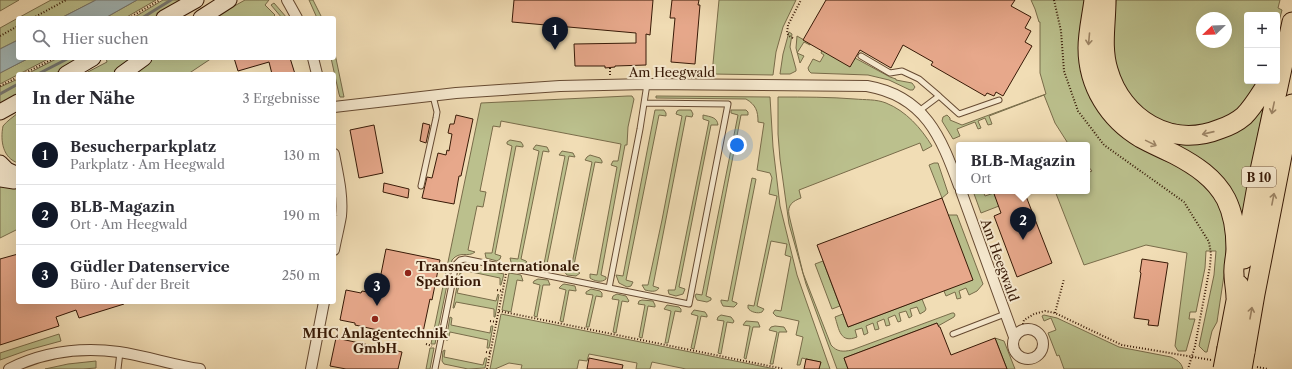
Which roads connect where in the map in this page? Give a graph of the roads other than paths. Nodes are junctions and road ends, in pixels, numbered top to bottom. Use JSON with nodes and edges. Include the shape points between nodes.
{"nodes":[{"id":1,"x":196,"y":0,"type":"edge"},
{"id":2,"x":229,"y":0,"type":"edge"},
{"id":3,"x":286,"y":0,"type":"edge"},
{"id":4,"x":1104,"y":1,"type":"edge"},
{"id":5,"x":168,"y":16,"type":"edge"},
{"id":6,"x":204,"y":16,"type":"edge"},
{"id":7,"x":296,"y":16,"type":"edge"},
{"id":8,"x":1292,"y":22,"type":"edge"},
{"id":9,"x":861,"y":56,"type":"dead end"},
{"id":10,"x":90,"y":60,"type":"edge"},
{"id":11,"x":141,"y":60,"type":"edge"},
{"id":12,"x":314,"y":60,"type":"edge"},
{"id":13,"x":1281,"y":62,"type":"edge"},
{"id":14,"x":69,"y":72,"type":"edge"},
{"id":15,"x":125,"y":72,"type":"edge"},
{"id":16,"x":316,"y":72,"type":"edge"},
{"id":17,"x":647,"y":84,"type":"junction"},
{"id":18,"x":1267,"y":84,"type":"edge"},
{"id":19,"x":433,"y":96,"type":"junction"},
{"id":20,"x":939,"y":96,"type":"junction"},
{"id":21,"x":999,"y":100,"type":"dead end"},
{"id":22,"x":16,"y":103,"type":"edge"},
{"id":23,"x":645,"y":103,"type":"junction"},
{"id":24,"x":1292,"y":104,"type":"edge"},
{"id":25,"x":336,"y":107,"type":"edge"},
{"id":26,"x":919,"y":111,"type":"junction"},
{"id":27,"x":0,"y":112,"type":"edge"},
{"id":28,"x":0,"y":163,"type":"edge"},
{"id":29,"x":336,"y":163,"type":"edge"},
{"id":30,"x":16,"y":174,"type":"edge"},
{"id":31,"x":956,"y":178,"type":"edge"},
{"id":32,"x":0,"y":179,"type":"edge"},
{"id":33,"x":16,"y":180,"type":"edge"},
{"id":34,"x":421,"y":186,"type":"dead end"},
{"id":35,"x":962,"y":194,"type":"edge"},
{"id":36,"x":336,"y":239,"type":"edge"},
{"id":37,"x":609,"y":288,"type":"junction"},
{"id":38,"x":1236,"y":298,"type":"junction"},
{"id":39,"x":324,"y":304,"type":"edge"},
{"id":40,"x":1005,"y":314,"type":"junction"},
{"id":41,"x":953,"y":334,"type":"dead end"},
{"id":42,"x":1017,"y":334,"type":"road end"},
{"id":43,"x":120,"y":352,"type":"junction"},
{"id":44,"x":1238,"y":356,"type":"edge"},
{"id":45,"x":180,"y":367,"type":"edge"},
{"id":46,"x":9,"y":369,"type":"edge"},
{"id":47,"x":118,"y":369,"type":"edge"},
{"id":48,"x":200,"y":369,"type":"edge"},
{"id":49,"x":311,"y":369,"type":"edge"},
{"id":50,"x":435,"y":369,"type":"edge"},
{"id":51,"x":1223,"y":369,"type":"edge"}],
"edges":[{"from":1,"to":5,"type":"main road"},
{"from":2,"to":6,"type":"main road"},
{"from":3,"to":7,"type":"street"},
{"from":18,"to":4,"type":"highway","one_way":true,"via":[[1243,116],[1214,132],[1194,136],[1180,135],[1149,125],[1121,99],[1108,70],[1104,42]]},
{"from":4,"to":38,"type":"highway","one_way":true,"via":[[1090,34],[1088,48],[1093,80],[1101,98],[1116,120],[1141,138],[1192,163],[1219,187],[1231,209],[1234,226]]},
{"from":8,"to":13,"type":"highway","number":"B 10"},
{"from":9,"to":20,"type":"lane","via":[[890,73],[902,71],[919,80]]},
{"from":10,"to":14,"type":"main road"},
{"from":11,"to":15,"type":"main road"},
{"from":12,"to":16,"type":"street"},
{"from":13,"to":38,"type":"highway","number":"B 10","one_way":true},
{"from":17,"to":19,"type":"street","name":"Am Heegwald","via":[[560,86]]},
{"from":17,"to":23,"type":"lane"},
{"from":17,"to":26,"type":"street","name":"Am Heegwald","via":[[867,86],[897,96]]},
{"from":19,"to":25,"type":"street","name":"Am Heegwald"},
{"from":19,"to":34,"type":"lane","via":[[437,112]]},
{"from":20,"to":21,"type":"lane","via":[[959,114]]},
{"from":20,"to":26,"type":"lane"},
{"from":22,"to":27,"type":"main road"},
{"from":23,"to":37,"type":"lane"},
{"from":23,"to":37,"type":"lane","via":[[728,104],[689,304]]},
{"from":44,"to":24,"type":"highway","number":"B 10","one_way":true,"via":[[1256,287]]},
{"from":26,"to":31,"type":"street","name":"Am Heegwald","via":[[938,136]]},
{"from":28,"to":30,"type":"main road"},
{"from":29,"to":36,"type":"street","via":[[341,199]]},
{"from":32,"to":33,"type":"main road"},
{"from":35,"to":40,"type":"street","name":"Am Heegwald"},
{"from":37,"to":50,"type":"lane","via":[[508,266],[460,260],[456,264]]},
{"from":38,"to":44,"type":"highway","number":"B 10"},
{"from":39,"to":49,"type":"street"},
{"from":40,"to":41,"type":"lane"},
{"from":40,"to":42,"type":"street","name":"Am Heegwald"},
{"from":43,"to":45,"type":"street"},
{"from":43,"to":46,"type":"street","via":[[72,350],[41,357]]},
{"from":43,"to":47,"type":"lane"},
{"from":44,"to":51,"type":"highway","number":"B 10","bridge":true},
{"from":45,"to":48,"type":"street"}]}
